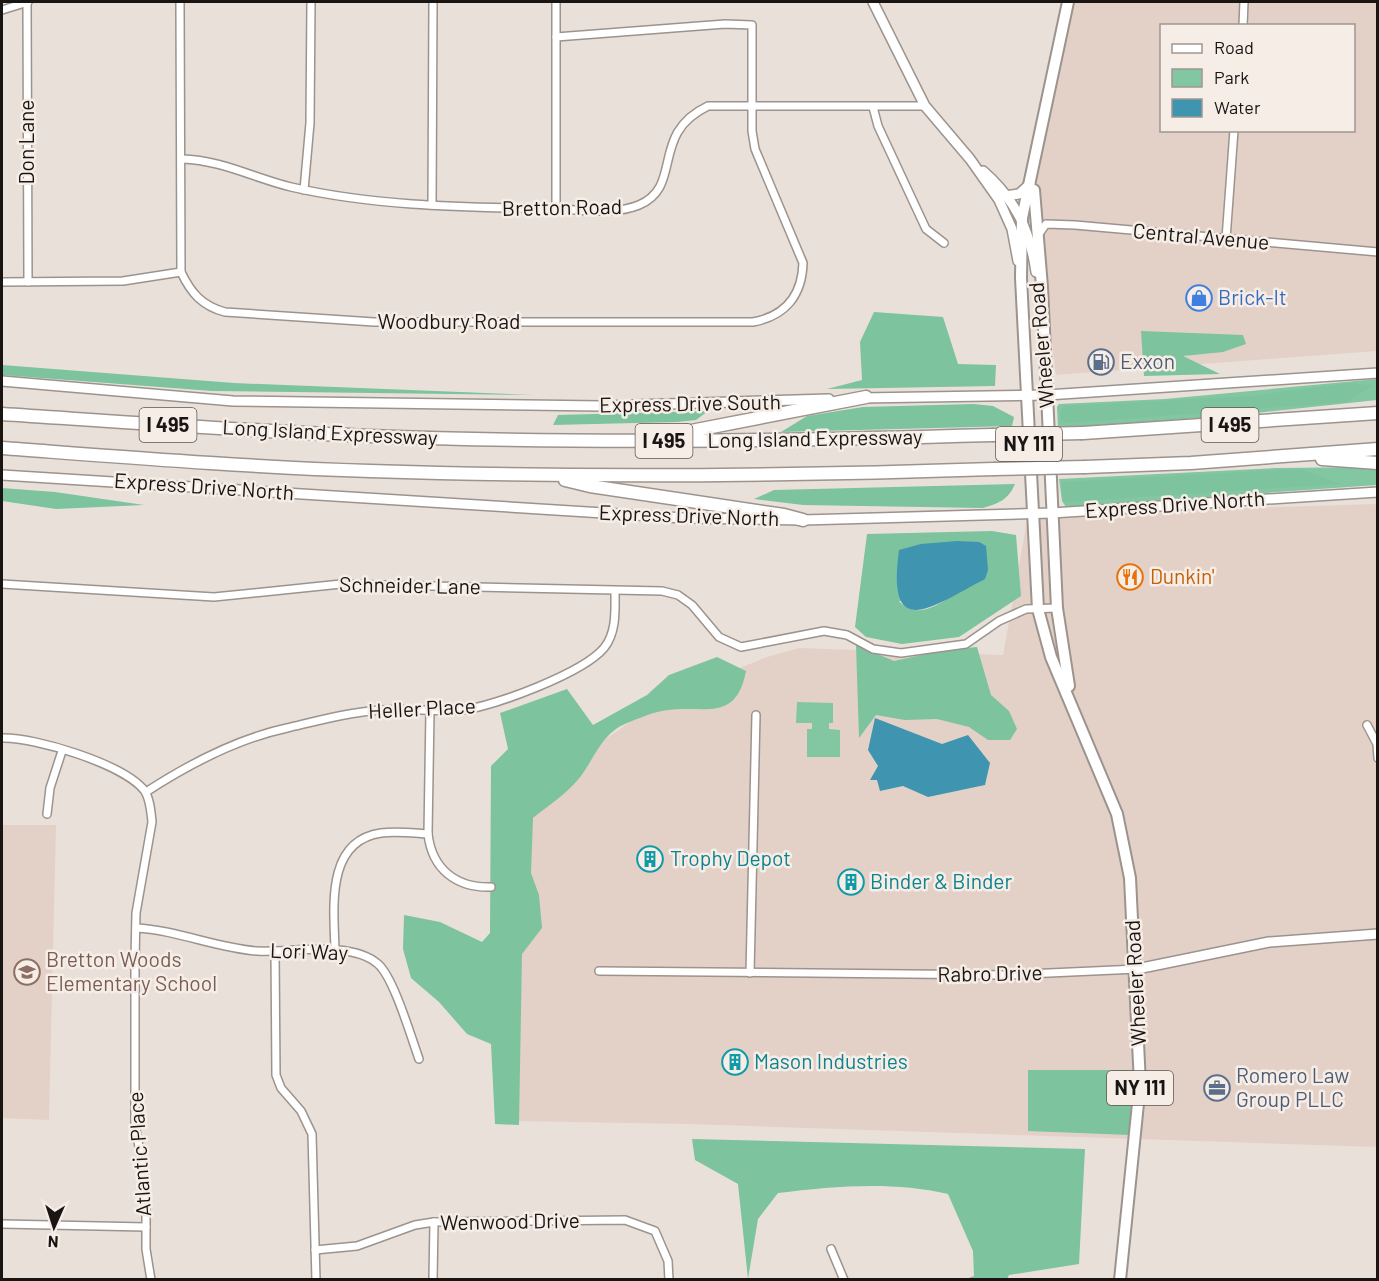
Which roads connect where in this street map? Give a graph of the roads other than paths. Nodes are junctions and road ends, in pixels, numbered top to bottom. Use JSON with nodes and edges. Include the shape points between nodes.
{"nodes":[{"id":1,"x":28,"y":2,"type":"edge"},
{"id":2,"x":180,"y":2,"type":"edge"},
{"id":3,"x":311,"y":2,"type":"edge"},
{"id":4,"x":433,"y":2,"type":"edge"},
{"id":5,"x":556,"y":2,"type":"edge"},
{"id":6,"x":873,"y":2,"type":"edge"},
{"id":7,"x":1068,"y":2,"type":"edge"},
{"id":8,"x":1244,"y":2,"type":"edge"},
{"id":9,"x":2,"y":10,"type":"edge"},
{"id":10,"x":1243,"y":24,"type":"edge"},
{"id":11,"x":556,"y":37,"type":"junction"},
{"id":12,"x":752,"y":106,"type":"junction"},
{"id":13,"x":925,"y":106,"type":"junction"},
{"id":14,"x":873,"y":108,"type":"junction"},
{"id":15,"x":1234,"y":132,"type":"edge"},
{"id":16,"x":1038,"y":151,"type":"junction"},
{"id":17,"x":182,"y":159,"type":"junction"},
{"id":18,"x":970,"y":159,"type":"junction"},
{"id":19,"x":1030,"y":184,"type":"junction"},
{"id":20,"x":304,"y":189,"type":"junction"},
{"id":21,"x":1005,"y":196,"type":"junction"},
{"id":22,"x":432,"y":205,"type":"junction"},
{"id":23,"x":556,"y":209,"type":"junction"},
{"id":24,"x":1022,"y":218,"type":"junction"},
{"id":25,"x":1226,"y":239,"type":"junction"},
{"id":26,"x":1037,"y":242,"type":"junction"},
{"id":27,"x":944,"y":243,"type":"dead end"},
{"id":28,"x":1377,"y":252,"type":"edge"},
{"id":29,"x":181,"y":272,"type":"junction"},
{"id":30,"x":1021,"y":278,"type":"junction"},
{"id":31,"x":2,"y":282,"type":"edge"},
{"id":32,"x":28,"y":282,"type":"junction"},
{"id":33,"x":1045,"y":340,"type":"junction"},
{"id":34,"x":1377,"y":373,"type":"edge"},
{"id":35,"x":2,"y":381,"type":"edge"},
{"id":36,"x":1027,"y":395,"type":"junction"},
{"id":37,"x":1047,"y":395,"type":"junction"},
{"id":38,"x":866,"y":398,"type":"junction"},
{"id":39,"x":1377,"y":413,"type":"edge"},
{"id":40,"x":2,"y":414,"type":"edge"},
{"id":41,"x":609,"y":442,"type":"junction"},
{"id":42,"x":2,"y":448,"type":"edge"},
{"id":43,"x":1377,"y":448,"type":"edge"},
{"id":44,"x":1300,"y":456,"type":"junction"},
{"id":45,"x":1377,"y":463,"type":"edge"},
{"id":46,"x":2,"y":475,"type":"edge"},
{"id":47,"x":549,"y":476,"type":"junction"},
{"id":48,"x":1377,"y":492,"type":"edge"},
{"id":49,"x":1031,"y":513,"type":"junction"},
{"id":50,"x":1052,"y":513,"type":"junction"},
{"id":51,"x":803,"y":520,"type":"junction"},
{"id":52,"x":2,"y":584,"type":"edge"},
{"id":53,"x":615,"y":591,"type":"junction"},
{"id":54,"x":1057,"y":608,"type":"junction"},
{"id":55,"x":1038,"y":609,"type":"junction"},
{"id":56,"x":1070,"y":696,"type":"junction"},
{"id":57,"x":430,"y":711,"type":"junction"},
{"id":58,"x":756,"y":715,"type":"dead end"},
{"id":59,"x":1367,"y":725,"type":"dead end"},
{"id":60,"x":2,"y":738,"type":"edge"},
{"id":61,"x":62,"y":750,"type":"junction"},
{"id":62,"x":1377,"y":758,"type":"edge"},
{"id":63,"x":146,"y":792,"type":"junction"},
{"id":64,"x":47,"y":814,"type":"dead end"},
{"id":65,"x":428,"y":834,"type":"junction"},
{"id":66,"x":491,"y":887,"type":"dead end"},
{"id":67,"x":136,"y":928,"type":"junction"},
{"id":68,"x":1377,"y":934,"type":"edge"},
{"id":69,"x":335,"y":950,"type":"junction"},
{"id":70,"x":276,"y":951,"type":"junction"},
{"id":71,"x":1137,"y":969,"type":"junction"},
{"id":72,"x":599,"y":971,"type":"dead end"},
{"id":73,"x":750,"y":973,"type":"junction"},
{"id":74,"x":419,"y":1059,"type":"dead end"},
{"id":75,"x":434,"y":1222,"type":"junction"},
{"id":76,"x":2,"y":1224,"type":"edge"},
{"id":77,"x":146,"y":1227,"type":"junction"},
{"id":78,"x":831,"y":1249,"type":"dead end"},
{"id":79,"x":315,"y":1250,"type":"junction"},
{"id":80,"x":151,"y":1280,"type":"edge"},
{"id":81,"x":316,"y":1280,"type":"edge"},
{"id":82,"x":433,"y":1280,"type":"edge"},
{"id":83,"x":669,"y":1280,"type":"edge"},
{"id":84,"x":844,"y":1280,"type":"edge"},
{"id":85,"x":1120,"y":1280,"type":"edge"}],
"edges":[{"from":1,"to":9,"type":"street"},
{"from":1,"to":32,"type":"street","name":"Don Lane"},
{"from":2,"to":17,"type":"street"},
{"from":3,"to":20,"type":"street","via":[[310,123]]},
{"from":4,"to":22,"type":"street"},
{"from":5,"to":11,"type":"street"},
{"from":6,"to":13,"type":"main road","name":"Wheeler Road"},
{"from":7,"to":16,"type":"main road","number":"NY 111"},
{"from":8,"to":10,"type":"street"},
{"from":11,"to":12,"type":"street","name":"Woodbury Road","via":[[752,25]]},
{"from":11,"to":23,"type":"street"},
{"from":12,"to":14,"type":"street","name":"Bretton Road"},
{"from":12,"to":23,"type":"street","name":"Bretton Road","via":[[708,106],[693,113],[673,137],[663,183],[642,204],[627,209]]},
{"from":12,"to":29,"type":"street","name":"Woodbury Road","via":[[755,149],[803,263],[797,296],[770,319],[384,322],[225,312],[199,300]]},
{"from":13,"to":14,"type":"street","name":"Bretton Road"},
{"from":13,"to":18,"type":"main road","name":"Wheeler Road"},
{"from":14,"to":27,"type":"street","via":[[926,229]]},
{"from":15,"to":25,"type":"street"},
{"from":16,"to":19,"type":"main road","number":"NY 111"},
{"from":16,"to":26,"type":"main road","number":"NY 111","via":[[1033,202]]},
{"from":17,"to":20,"type":"street","name":"Bretton Road","via":[[214,162]]},
{"from":17,"to":29,"type":"street"},
{"from":18,"to":21,"type":"main road","name":"Wheeler Road","via":[[995,181]]},
{"from":18,"to":30,"type":"main road","name":"Wheeler Road","via":[[1008,220]]},
{"from":19,"to":21,"type":"main road","via":[[1019,194]]},
{"from":19,"to":24,"type":"main road","number":"NY 111"},
{"from":20,"to":22,"type":"street","name":"Bretton Road"},
{"from":21,"to":24,"type":"main road","name":"Wheeler Road"},
{"from":22,"to":23,"type":"street","name":"Bretton Road"},
{"from":24,"to":30,"type":"main road","number":"NY 111"},
{"from":24,"to":33,"type":"main road","name":"Wheeler Road","via":[[1033,253]]},
{"from":25,"to":26,"type":"street","name":"Central Avenue","via":[[1046,224],[1041,227]]},
{"from":25,"to":28,"type":"street","name":"Central Avenue"},
{"from":26,"to":33,"type":"main road","number":"NY 111"},
{"from":29,"to":32,"type":"street","via":[[123,282]]},
{"from":30,"to":36,"type":"main road","name":"Wheeler Road","number":"NY 111"},
{"from":31,"to":32,"type":"street"},
{"from":33,"to":37,"type":"main road","name":"Wheeler Road","number":"NY 111"},
{"from":34,"to":37,"type":"main road","name":"Express Drive South"},
{"from":35,"to":38,"type":"main road","name":"Express Drive South","via":[[233,400],[601,406]]},
{"from":36,"to":37,"type":"main road","name":"Express Drive South"},
{"from":36,"to":38,"type":"main road","name":"Express Drive South"},
{"from":36,"to":49,"type":"main road","name":"Wheeler Road","number":"NY 111"},
{"from":37,"to":50,"type":"main road","name":"Wheeler Road","number":"NY 111"},
{"from":38,"to":41,"type":"highway"},
{"from":39,"to":41,"type":"highway","name":"Long Island Expressway","number":"I 495","bridge":true,"via":[[1083,433]]},
{"from":40,"to":41,"type":"highway","name":"Long Island Expressway","number":"I 495","via":[[273,432]]},
{"from":42,"to":47,"type":"highway","name":"Long Island Expressway","number":"I 495","via":[[271,466]]},
{"from":43,"to":44,"type":"highway","name":"Long Island Expressway","number":"I 495"},
{"from":44,"to":45,"type":"highway"},
{"from":44,"to":47,"type":"highway","name":"Long Island Expressway","number":"I 495","bridge":true,"via":[[793,476]]},
{"from":46,"to":51,"type":"main road","name":"Express Drive North","via":[[683,518]]},
{"from":47,"to":51,"type":"highway"},
{"from":48,"to":50,"type":"main road","name":"Express Drive North"},
{"from":49,"to":50,"type":"main road","name":"Express Drive North"},
{"from":49,"to":51,"type":"main road","name":"Express Drive North"},
{"from":49,"to":55,"type":"main road","name":"Wheeler Road","number":"NY 111"},
{"from":50,"to":54,"type":"main road","name":"Wheeler Road","number":"NY 111"},
{"from":52,"to":53,"type":"street","name":"Schneider Lane","via":[[214,597],[341,584]]},
{"from":53,"to":55,"type":"street","name":"Schneider Lane","via":[[678,595],[692,605],[719,637],[741,647],[834,632],[873,649],[901,652],[966,644],[999,621],[1026,609]]},
{"from":53,"to":57,"type":"street","name":"Heller Place","via":[[611,634],[593,658],[506,700],[466,709]]},
{"from":54,"to":55,"type":"street","name":"Schneider Lane"},
{"from":54,"to":56,"type":"main road","name":"Wheeler Road","number":"NY 111"},
{"from":55,"to":56,"type":"main road","name":"Wheeler Road","number":"NY 111","via":[[1051,657]]},
{"from":56,"to":71,"type":"main road","name":"Wheeler Road","number":"NY 111","via":[[1117,814],[1128,857]]},
{"from":57,"to":63,"type":"street","name":"Heller Place","via":[[365,711],[285,728],[212,755]]},
{"from":57,"to":65,"type":"street"},
{"from":58,"to":73,"type":"street"},
{"from":59,"to":62,"type":"street","via":[[1377,744]]},
{"from":60,"to":61,"type":"street","via":[[23,739]]},
{"from":61,"to":63,"type":"street","via":[[114,768]]},
{"from":61,"to":64,"type":"street","via":[[50,788]]},
{"from":63,"to":67,"type":"street","name":"Atlantic Place","via":[[152,822]]},
{"from":65,"to":66,"type":"street","via":[[430,850],[446,873],[465,885]]},
{"from":65,"to":69,"type":"street","via":[[379,833],[349,850],[339,865],[335,882]]},
{"from":67,"to":70,"type":"street","name":"Lori Way","via":[[239,948]]},
{"from":67,"to":77,"type":"street","name":"Atlantic Place","via":[[135,1124],[146,1187]]},
{"from":68,"to":71,"type":"main road","name":"Rabro Drive","via":[[1269,942]]},
{"from":69,"to":70,"type":"street","name":"Lori Way"},
{"from":69,"to":74,"type":"street","name":"Lori Way","via":[[367,956],[379,964]]},
{"from":70,"to":79,"type":"street","via":[[276,1075],[312,1134]]},
{"from":71,"to":73,"type":"street","name":"Rabro Drive","via":[[1006,975]]},
{"from":71,"to":85,"type":"main road","name":"Wheeler Road","number":"NY 111","via":[[1140,1084]]},
{"from":72,"to":73,"type":"street","name":"Rabro Drive"},
{"from":75,"to":79,"type":"street","name":"Wenwood Drive","via":[[357,1246]]},
{"from":75,"to":82,"type":"street"},
{"from":75,"to":83,"type":"street","name":"Wenwood Drive","via":[[625,1220],[655,1231],[668,1261]]},
{"from":76,"to":77,"type":"street"},
{"from":77,"to":80,"type":"street","name":"Atlantic Place"},
{"from":78,"to":84,"type":"street"},
{"from":79,"to":81,"type":"street"}]}
